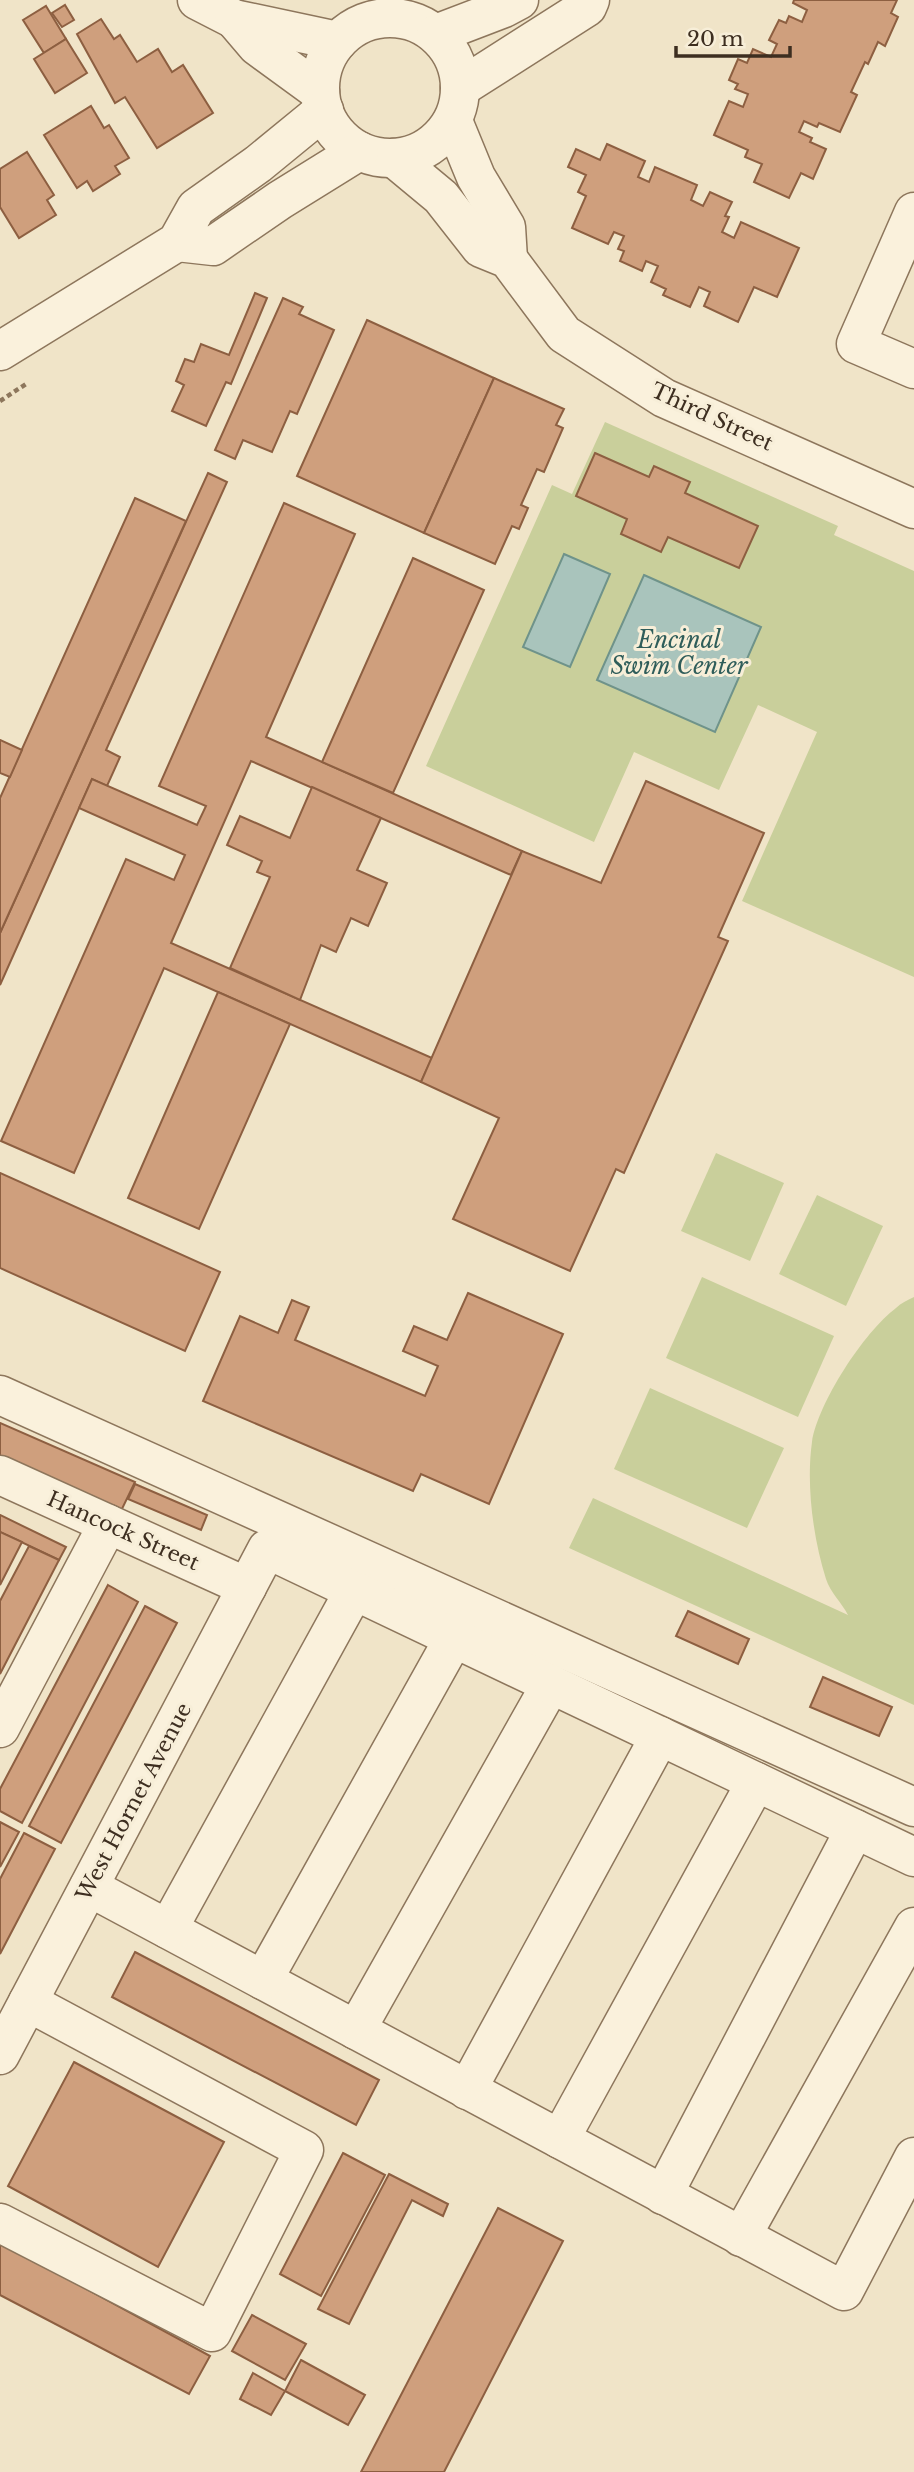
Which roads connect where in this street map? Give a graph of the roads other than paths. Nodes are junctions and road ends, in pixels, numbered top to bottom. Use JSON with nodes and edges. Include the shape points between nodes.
{"nodes":[{"id":1,"x":197,"y":0,"type":"edge"},
{"id":2,"x":519,"y":0,"type":"edge"},
{"id":3,"x":590,"y":0,"type":"edge"},
{"id":4,"x":234,"y":19,"type":"junction"},
{"id":5,"x":424,"y":19,"type":"edge"},
{"id":6,"x":358,"y":21,"type":"edge"},
{"id":7,"x":322,"y":101,"type":"junction"},
{"id":8,"x":457,"y":104,"type":"junction"},
{"id":9,"x":376,"y":155,"type":"junction"},
{"id":10,"x":914,"y":212,"type":"edge"},
{"id":11,"x":177,"y":242,"type":"junction"},
{"id":12,"x":508,"y":260,"type":"junction"},
{"id":13,"x":0,"y":351,"type":"edge"},
{"id":14,"x":914,"y":369,"type":"edge"},
{"id":15,"x":914,"y":509,"type":"edge"},
{"id":16,"x":0,"y":1395,"type":"edge"},
{"id":17,"x":0,"y":1475,"type":"edge"},
{"id":18,"x":108,"y":1524,"type":"junction"},
{"id":19,"x":247,"y":1587,"type":"junction"},
{"id":20,"x":354,"y":1591,"type":"junction"},
{"id":21,"x":454,"y":1638,"type":"junction"},
{"id":22,"x":551,"y":1684,"type":"junction"},
{"id":23,"x":0,"y":1728,"type":"edge"},
{"id":24,"x":660,"y":1736,"type":"junction"},
{"id":25,"x":755,"y":1782,"type":"junction"},
{"id":26,"x":914,"y":1807,"type":"edge"},
{"id":27,"x":856,"y":1829,"type":"junction"},
{"id":28,"x":914,"y":1857,"type":"edge"},
{"id":29,"x":89,"y":1887,"type":"junction"},
{"id":30,"x":914,"y":1927,"type":"edge"},
{"id":31,"x":168,"y":1929,"type":"junction"},
{"id":32,"x":263,"y":1980,"type":"junction"},
{"id":33,"x":28,"y":2002,"type":"junction"},
{"id":34,"x":356,"y":2031,"type":"junction"},
{"id":35,"x":0,"y":2055,"type":"edge"},
{"id":36,"x":467,"y":2090,"type":"junction"},
{"id":37,"x":560,"y":2139,"type":"junction"},
{"id":38,"x":914,"y":2157,"type":"edge"},
{"id":39,"x":663,"y":2194,"type":"junction"},
{"id":40,"x":0,"y":2223,"type":"edge"},
{"id":41,"x":741,"y":2237,"type":"junction"}],
"edges":[{"from":1,"to":4,"type":"street"},
{"from":2,"to":5,"type":"street","via":[[504,8]]},
{"from":3,"to":8,"type":"street","via":[[587,7]]},
{"from":4,"to":6,"type":"street"},
{"from":4,"to":7,"type":"street","via":[[257,46]]},
{"from":5,"to":6,"type":"street"},
{"from":5,"to":8,"type":"street","via":[[450,50],[458,68]]},
{"from":6,"to":7,"type":"street","via":[[328,57],[322,74]]},
{"from":7,"to":9,"type":"street","via":[[331,126],[344,141]]},
{"from":7,"to":11,"type":"street","via":[[258,164],[196,208]]},
{"from":8,"to":9,"type":"street","via":[[438,140],[418,153]]},
{"from":8,"to":12,"type":"street","via":[[476,177],[506,227]]},
{"from":9,"to":11,"type":"street","via":[[280,200],[213,246]]},
{"from":9,"to":12,"type":"street","name":"Third Street","via":[[441,197],[481,248]]},
{"from":10,"to":14,"type":"street","via":[[856,344]]},
{"from":11,"to":13,"type":"street"},
{"from":12,"to":15,"type":"street","name":"Third Street","via":[[564,334],[664,398]]},
{"from":16,"to":26,"type":"street"},
{"from":17,"to":18,"type":"street","name":"Hancock Street"},
{"from":18,"to":19,"type":"street","name":"Hancock Street"},
{"from":18,"to":23,"type":"street"},
{"from":19,"to":20,"type":"street","name":"West Hornet Avenue","via":[[267,1549]]},
{"from":19,"to":29,"type":"street","name":"West Hornet Avenue"},
{"from":20,"to":21,"type":"street"},
{"from":20,"to":31,"type":"street"},
{"from":21,"to":22,"type":"street"},
{"from":21,"to":32,"type":"street"},
{"from":22,"to":24,"type":"street"},
{"from":22,"to":34,"type":"street"},
{"from":24,"to":25,"type":"street"},
{"from":24,"to":36,"type":"street"},
{"from":25,"to":27,"type":"street"},
{"from":25,"to":37,"type":"street"},
{"from":27,"to":28,"type":"street"},
{"from":27,"to":39,"type":"street"},
{"from":29,"to":31,"type":"street"},
{"from":29,"to":33,"type":"street","name":"West Hornet Avenue"},
{"from":30,"to":41,"type":"street"},
{"from":31,"to":32,"type":"street"},
{"from":32,"to":34,"type":"street"},
{"from":33,"to":35,"type":"street","name":"West Hornet Avenue"},
{"from":33,"to":40,"type":"street","via":[[304,2150],[212,2332]]},
{"from":34,"to":36,"type":"street"},
{"from":36,"to":37,"type":"street"},
{"from":37,"to":39,"type":"street"},
{"from":38,"to":41,"type":"street","via":[[844,2291]]},
{"from":39,"to":41,"type":"street"}]}
